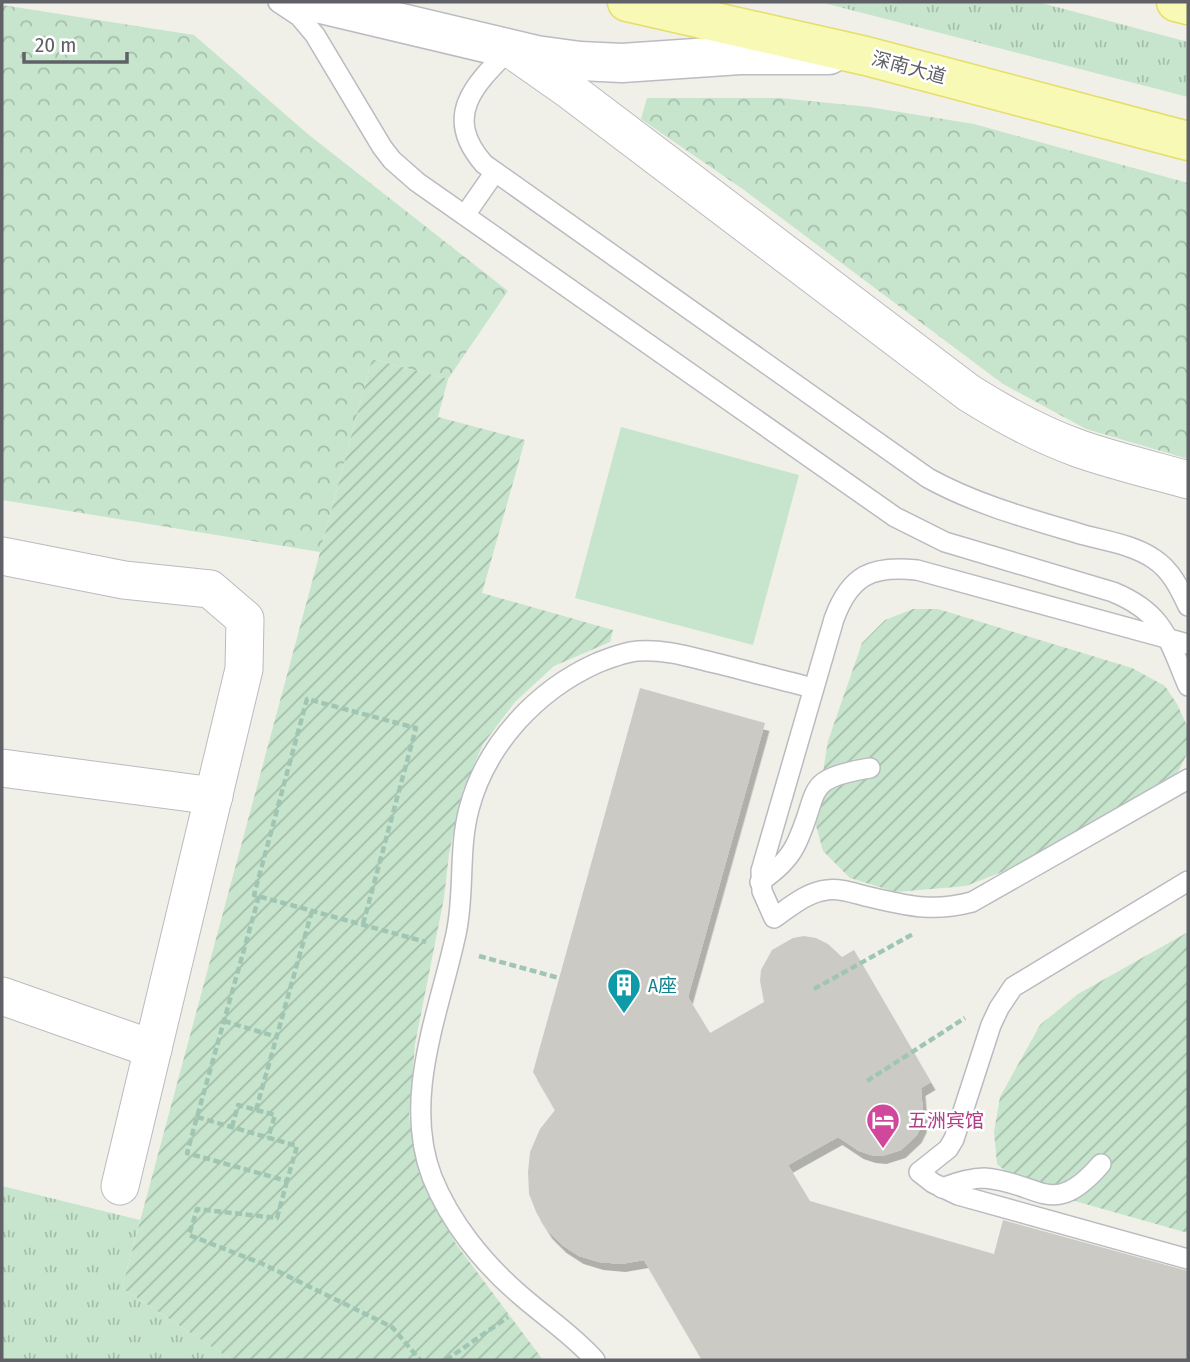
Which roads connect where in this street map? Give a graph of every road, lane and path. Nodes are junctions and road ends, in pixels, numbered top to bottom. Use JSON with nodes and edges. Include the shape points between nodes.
{"nodes":[{"id":1,"x":278,"y":2,"type":"edge"},
{"id":2,"x":313,"y":2,"type":"edge"},
{"id":3,"x":627,"y":2,"type":"edge"},
{"id":4,"x":1176,"y":2,"type":"edge"},
{"id":5,"x":1188,"y":5,"type":"edge"},
{"id":6,"x":510,"y":49,"type":"junction"},
{"id":7,"x":866,"y":56,"type":"junction"},
{"id":8,"x":1188,"y":141,"type":"edge"},
{"id":9,"x":495,"y":172,"type":"junction"},
{"id":10,"x":465,"y":215,"type":"junction"},
{"id":11,"x":1188,"y":480,"type":"edge"},
{"id":12,"x":2,"y":555,"type":"edge"},
{"id":13,"x":1188,"y":606,"type":"edge"},
{"id":14,"x":1167,"y":639,"type":"junction"},
{"id":15,"x":1188,"y":644,"type":"edge"},
{"id":16,"x":1188,"y":686,"type":"edge"},
{"id":17,"x":813,"y":688,"type":"junction"},
{"id":18,"x":2,"y":768,"type":"edge"},
{"id":19,"x":870,"y":768,"type":"dead end"},
{"id":20,"x":1185,"y":779,"type":"edge"},
{"id":21,"x":214,"y":796,"type":"junction"},
{"id":22,"x":1188,"y":881,"type":"edge"},
{"id":23,"x":760,"y":882,"type":"junction"},
{"id":24,"x":259,"y":896,"type":"junction"},
{"id":25,"x":313,"y":911,"type":"junction"},
{"id":26,"x":363,"y":925,"type":"junction"},
{"id":27,"x":924,"y":929,"type":"dead end"},
{"id":28,"x":453,"y":949,"type":"junction"},
{"id":29,"x":559,"y":978,"type":"dead end"},
{"id":30,"x":1013,"y":987,"type":"junction"},
{"id":31,"x":814,"y":989,"type":"dead end"},
{"id":32,"x":2,"y":996,"type":"edge"},
{"id":33,"x":224,"y":1021,"type":"junction"},
{"id":34,"x":277,"y":1037,"type":"junction"},
{"id":35,"x":153,"y":1049,"type":"junction"},
{"id":36,"x":867,"y":1081,"type":"dead end"},
{"id":37,"x":256,"y":1110,"type":"junction"},
{"id":38,"x":197,"y":1117,"type":"junction"},
{"id":39,"x":232,"y":1127,"type":"junction"},
{"id":40,"x":268,"y":1138,"type":"junction"},
{"id":41,"x":1101,"y":1164,"type":"dead end"},
{"id":42,"x":287,"y":1181,"type":"junction"},
{"id":43,"x":120,"y":1186,"type":"dead end"},
{"id":44,"x":942,"y":1188,"type":"junction"},
{"id":45,"x":1188,"y":1259,"type":"edge"},
{"id":46,"x":530,"y":1302,"type":"junction"},
{"id":47,"x":420,"y":1360,"type":"edge"},
{"id":48,"x":446,"y":1360,"type":"edge"},
{"id":49,"x":595,"y":1360,"type":"edge"}],
"edges":[{"from":1,"to":10,"type":"lane","via":[[299,16],[315,35],[392,160]]},
{"from":2,"to":6,"type":"main road"},
{"from":3,"to":7,"type":"main road","name":"深南大道"},
{"from":4,"to":5,"type":"main road"},
{"from":6,"to":7,"type":"main road","via":[[622,63],[740,55]]},
{"from":6,"to":9,"type":"lane","via":[[474,89],[464,117],[470,146]]},
{"from":6,"to":11,"type":"street","via":[[969,393],[1024,425],[1079,449]]},
{"from":7,"to":8,"type":"main road","name":"深南大道"},
{"from":9,"to":10,"type":"lane"},
{"from":9,"to":13,"type":"lane","via":[[928,478],[994,508],[1146,554],[1166,569]]},
{"from":10,"to":14,"type":"lane","via":[[895,517],[944,542],[1124,597],[1152,614]]},
{"from":12,"to":21,"type":"street","via":[[124,580],[211,589],[245,619],[244,669]]},
{"from":14,"to":15,"type":"lane"},
{"from":14,"to":16,"type":"lane"},
{"from":14,"to":17,"type":"lane","via":[[917,570],[885,569],[858,579],[840,602]]},
{"from":17,"to":23,"type":"lane"},
{"from":17,"to":28,"type":"lane","via":[[672,653],[636,651],[584,669],[554,688],[507,732],[479,780],[466,824]]},
{"from":18,"to":21,"type":"street"},
{"from":19,"to":23,"type":"lane","via":[[841,773],[819,785],[791,853]]},
{"from":20,"to":23,"type":"lane","via":[[972,902],[918,908],[826,890],[807,896],[774,918]]},
{"from":21,"to":35,"type":"street"},
{"from":22,"to":30,"type":"lane"},
{"from":24,"to":25,"type":"path"},
{"from":24,"to":26,"type":"path","via":[[254,895],[307,699],[416,728]]},
{"from":24,"to":33,"type":"path"},
{"from":25,"to":26,"type":"path"},
{"from":25,"to":34,"type":"path"},
{"from":26,"to":28,"type":"path"},
{"from":27,"to":31,"type":"path"},
{"from":28,"to":29,"type":"path"},
{"from":28,"to":46,"type":"lane","via":[[428,1050],[421,1100],[424,1154],[455,1223],[482,1257]]},
{"from":30,"to":36,"type":"path"},
{"from":30,"to":44,"type":"lane","via":[[991,1025],[954,1139],[919,1172]]},
{"from":32,"to":35,"type":"street"},
{"from":33,"to":34,"type":"path"},
{"from":33,"to":38,"type":"path"},
{"from":34,"to":37,"type":"path"},
{"from":35,"to":43,"type":"street"},
{"from":37,"to":39,"type":"path","via":[[238,1105]]},
{"from":37,"to":40,"type":"path","via":[[275,1115]]},
{"from":38,"to":39,"type":"path"},
{"from":38,"to":42,"type":"path","via":[[187,1153]]},
{"from":39,"to":40,"type":"path"},
{"from":40,"to":42,"type":"path","via":[[297,1146]]},
{"from":41,"to":44,"type":"lane","via":[[1080,1184],[1057,1196],[985,1178]]},
{"from":42,"to":47,"type":"path","via":[[277,1218],[197,1209],[189,1236],[263,1264],[392,1327]]},
{"from":44,"to":45,"type":"lane"},
{"from":46,"to":48,"type":"path"},
{"from":46,"to":49,"type":"lane"}]}
